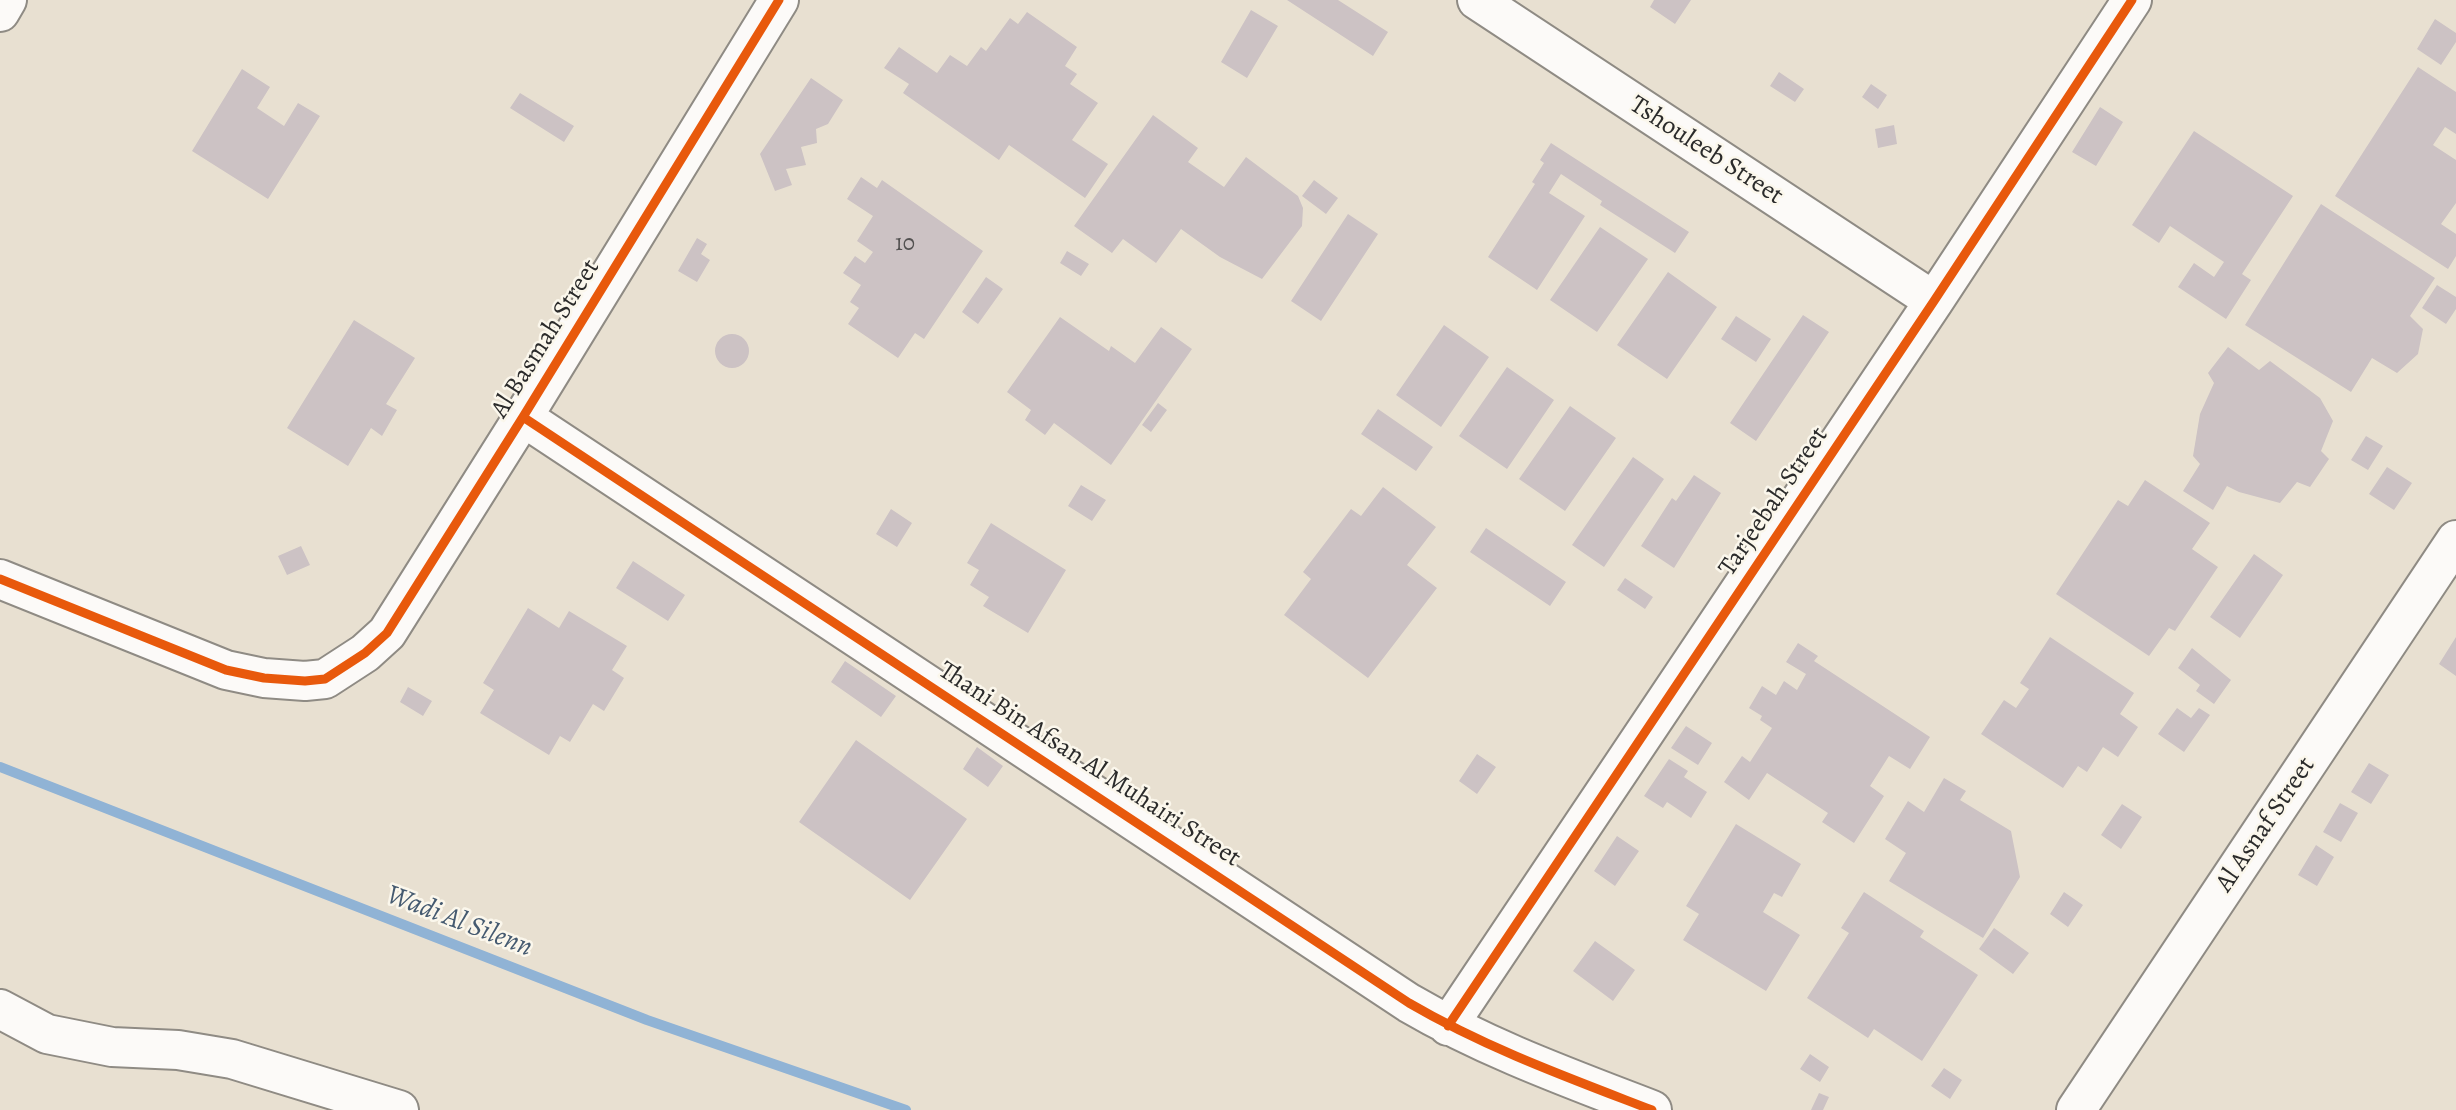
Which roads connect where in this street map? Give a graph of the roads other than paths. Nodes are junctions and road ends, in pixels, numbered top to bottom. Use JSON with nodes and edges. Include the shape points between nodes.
{"nodes":[{"id":1,"x":7,"y":0,"type":"edge"},
{"id":2,"x":779,"y":0,"type":"edge"},
{"id":3,"x":1477,"y":0,"type":"edge"},
{"id":4,"x":2133,"y":0,"type":"edge"},
{"id":5,"x":0,"y":12,"type":"edge"},
{"id":6,"x":1934,"y":301,"type":"junction"},
{"id":7,"x":523,"y":417,"type":"junction"},
{"id":8,"x":2456,"y":540,"type":"edge"},
{"id":9,"x":0,"y":579,"type":"edge"},
{"id":10,"x":0,"y":1009,"type":"edge"},
{"id":11,"x":1448,"y":1026,"type":"junction"},
{"id":12,"x":399,"y":1110,"type":"edge"},
{"id":13,"x":1652,"y":1110,"type":"edge"},
{"id":14,"x":2076,"y":1110,"type":"edge"}],
"edges":[{"from":1,"to":5,"type":"street"},
{"from":2,"to":7,"type":"street","name":"Al Basmah Street"},
{"from":3,"to":6,"type":"street","name":"Tshouleeb Street"},
{"from":4,"to":6,"type":"street","name":"Tarjeebah Street"},
{"from":6,"to":11,"type":"street","name":"Tarjeebah Street"},
{"from":7,"to":9,"type":"street","name":"Al Basmah Street","via":[[387,633],[325,679],[264,678],[226,670]]},
{"from":7,"to":11,"type":"street","name":"Thani Bin Afsan Al Muhairi Street"},
{"from":8,"to":14,"type":"street","name":"Al Asnaf Street"},
{"from":10,"to":12,"type":"street","via":[[47,1034],[112,1047],[178,1050],[232,1059]]},
{"from":11,"to":13,"type":"street","name":"Thani Bin Afsan Al Muhairi Street"}]}
